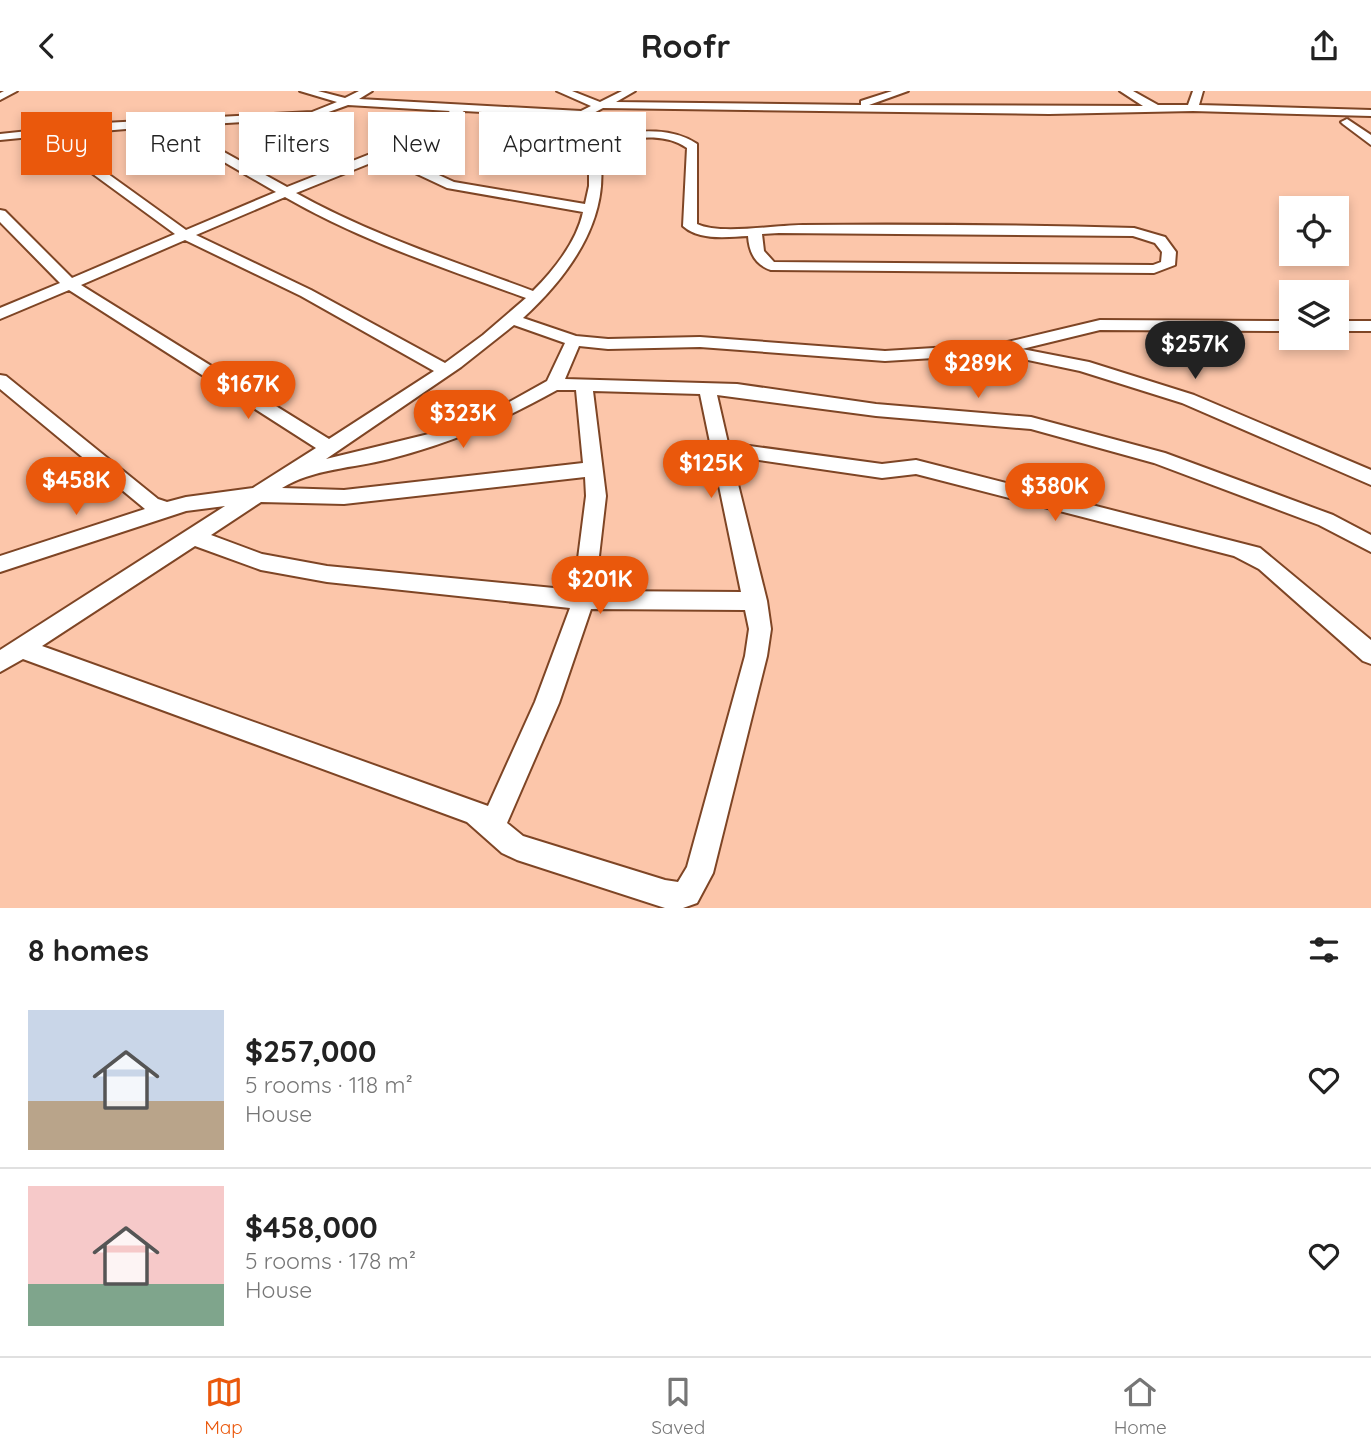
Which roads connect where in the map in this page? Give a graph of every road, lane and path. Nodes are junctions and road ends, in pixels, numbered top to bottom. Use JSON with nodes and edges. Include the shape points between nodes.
{"nodes":[{"id":1,"x":12,"y":91,"type":"edge"},
{"id":2,"x":305,"y":91,"type":"edge"},
{"id":3,"x":367,"y":91,"type":"edge"},
{"id":4,"x":562,"y":91,"type":"edge"},
{"id":5,"x":630,"y":91,"type":"edge"},
{"id":6,"x":903,"y":91,"type":"edge"},
{"id":7,"x":1125,"y":91,"type":"edge"},
{"id":8,"x":1198,"y":91,"type":"edge"},
{"id":9,"x":0,"y":97,"type":"edge"},
{"id":10,"x":348,"y":102,"type":"junction"},
{"id":11,"x":599,"y":105,"type":"junction"},
{"id":12,"x":461,"y":108,"type":"junction"},
{"id":13,"x":1156,"y":108,"type":"junction"},
{"id":14,"x":1193,"y":108,"type":"junction"},
{"id":15,"x":847,"y":109,"type":"junction"},
{"id":16,"x":455,"y":112,"type":"edge"},
{"id":17,"x":542,"y":112,"type":"edge"},
{"id":18,"x":587,"y":112,"type":"edge"},
{"id":19,"x":1371,"y":113,"type":"edge"},
{"id":20,"x":225,"y":120,"type":"edge"},
{"id":21,"x":1347,"y":122,"type":"dead end"},
{"id":22,"x":21,"y":135,"type":"edge"},
{"id":23,"x":646,"y":135,"type":"edge"},
{"id":24,"x":0,"y":137,"type":"edge"},
{"id":25,"x":1371,"y":141,"type":"edge"},
{"id":26,"x":225,"y":159,"type":"edge"},
{"id":27,"x":368,"y":160,"type":"edge"},
{"id":28,"x":102,"y":175,"type":"edge"},
{"id":29,"x":429,"y":175,"type":"edge"},
{"id":30,"x":594,"y":175,"type":"edge"},
{"id":31,"x":284,"y":193,"type":"junction"},
{"id":32,"x":592,"y":208,"type":"junction"},
{"id":33,"x":0,"y":214,"type":"edge"},
{"id":34,"x":755,"y":230,"type":"junction"},
{"id":35,"x":185,"y":235,"type":"junction"},
{"id":36,"x":69,"y":284,"type":"junction"},
{"id":37,"x":537,"y":297,"type":"junction"},
{"id":38,"x":0,"y":314,"type":"edge"},
{"id":39,"x":511,"y":319,"type":"junction"},
{"id":40,"x":1279,"y":326,"type":"edge"},
{"id":41,"x":1349,"y":326,"type":"edge"},
{"id":42,"x":1371,"y":326,"type":"edge"},
{"id":43,"x":574,"y":341,"type":"junction"},
{"id":44,"x":999,"y":349,"type":"junction"},
{"id":45,"x":445,"y":370,"type":"junction"},
{"id":46,"x":0,"y":380,"type":"edge"},
{"id":47,"x":554,"y":384,"type":"junction"},
{"id":48,"x":584,"y":386,"type":"junction"},
{"id":49,"x":707,"y":390,"type":"junction"},
{"id":50,"x":328,"y":447,"type":"junction"},
{"id":51,"x":719,"y":448,"type":"junction"},
{"id":52,"x":594,"y":470,"type":"junction"},
{"id":53,"x":293,"y":473,"type":"junction"},
{"id":54,"x":1371,"y":478,"type":"edge"},
{"id":55,"x":256,"y":495,"type":"junction"},
{"id":56,"x":166,"y":510,"type":"junction"},
{"id":57,"x":192,"y":537,"type":"junction"},
{"id":58,"x":1371,"y":544,"type":"edge"},
{"id":59,"x":0,"y":564,"type":"edge"},
{"id":60,"x":583,"y":600,"type":"junction"},
{"id":61,"x":756,"y":601,"type":"junction"},
{"id":62,"x":1371,"y":655,"type":"edge"},
{"id":63,"x":7,"y":656,"type":"edge"},
{"id":64,"x":493,"y":825,"type":"junction"}],
"edges":[{"from":1,"to":9,"type":"street"},
{"from":2,"to":10,"type":"street"},
{"from":3,"to":10,"type":"street"},
{"from":4,"to":11,"type":"street"},
{"from":5,"to":11,"type":"street"},
{"from":6,"to":15,"type":"street"},
{"from":7,"to":13,"type":"street"},
{"from":8,"to":14,"type":"street"},
{"from":10,"to":12,"type":"street"},
{"from":10,"to":20,"type":"street","via":[[313,115]]},
{"from":11,"to":15,"type":"street"},
{"from":11,"to":18,"type":"street"},
{"from":12,"to":16,"type":"street"},
{"from":12,"to":17,"type":"street"},
{"from":13,"to":14,"type":"street"},
{"from":13,"to":15,"type":"street"},
{"from":14,"to":19,"type":"street"},
{"from":21,"to":25,"type":"street"},
{"from":22,"to":24,"type":"street"},
{"from":23,"to":34,"type":"street","via":[[679,138],[693,147],[690,226],[708,232]]},
{"from":26,"to":31,"type":"street"},
{"from":27,"to":31,"type":"street"},
{"from":28,"to":35,"type":"street"},
{"from":29,"to":32,"type":"street","via":[[451,185]]},
{"from":30,"to":32,"type":"street"},
{"from":31,"to":35,"type":"street"},
{"from":31,"to":37,"type":"street","via":[[390,243]]},
{"from":32,"to":37,"type":"street","via":[[564,265]]},
{"from":33,"to":36,"type":"street"},
{"from":34,"to":34,"type":"street","via":[[942,227],[1134,232],[1160,240],[1169,253],[1168,265],[1154,269],[771,265],[755,252]]},
{"from":35,"to":36,"type":"street"},
{"from":35,"to":45,"type":"street","via":[[306,293]]},
{"from":36,"to":38,"type":"street"},
{"from":36,"to":50,"type":"street"},
{"from":37,"to":39,"type":"street"},
{"from":39,"to":43,"type":"street"},
{"from":39,"to":45,"type":"street"},
{"from":40,"to":44,"type":"street","via":[[1100,325]]},
{"from":41,"to":42,"type":"street"},
{"from":43,"to":44,"type":"street","via":[[710,343],[886,356]]},
{"from":43,"to":47,"type":"street"},
{"from":44,"to":54,"type":"street","via":[[1083,366],[1188,399]]},
{"from":45,"to":50,"type":"street"},
{"from":46,"to":56,"type":"street","via":[[151,504]]},
{"from":47,"to":48,"type":"street"},
{"from":47,"to":53,"type":"street","via":[[499,415],[443,437],[363,460]]},
{"from":48,"to":49,"type":"street"},
{"from":48,"to":52,"type":"street"},
{"from":49,"to":51,"type":"street"},
{"from":49,"to":58,"type":"street","via":[[1043,426],[1159,458],[1326,520]]},
{"from":50,"to":53,"type":"street"},
{"from":51,"to":61,"type":"street"},
{"from":51,"to":62,"type":"street","via":[[882,471],[916,467],[1235,548],[1266,563]]},
{"from":52,"to":55,"type":"street","via":[[344,497]]},
{"from":52,"to":60,"type":"street","via":[[594,517]]},
{"from":53,"to":55,"type":"street"},
{"from":55,"to":56,"type":"street"},
{"from":55,"to":57,"type":"street"},
{"from":56,"to":59,"type":"street"},
{"from":57,"to":60,"type":"street","via":[[261,562],[327,574]]},
{"from":57,"to":63,"type":"street"},
{"from":60,"to":61,"type":"street"},
{"from":60,"to":64,"type":"street","via":[[547,703]]},
{"from":61,"to":64,"type":"street","via":[[760,629],[756,656],[698,873],[687,893],[665,894],[517,847]]},
{"from":63,"to":64,"type":"street","via":[[463,807]]}]}
